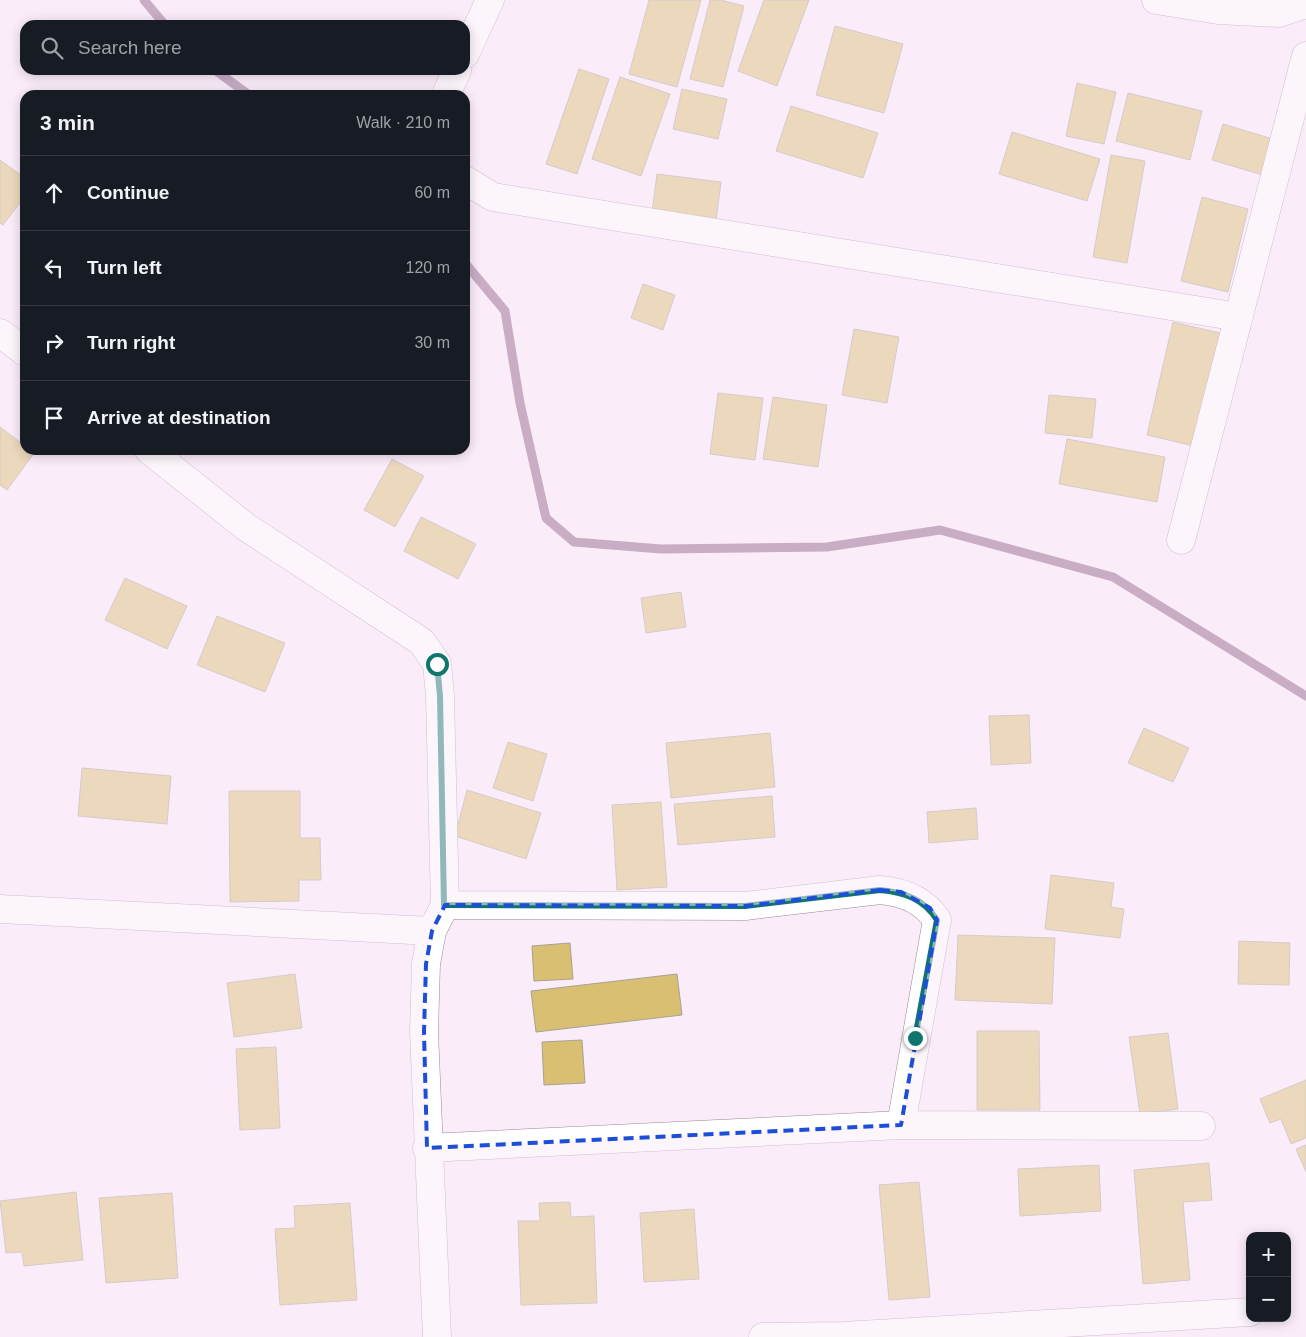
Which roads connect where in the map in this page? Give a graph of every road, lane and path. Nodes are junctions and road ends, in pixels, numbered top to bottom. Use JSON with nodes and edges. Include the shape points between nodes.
{"nodes":[{"id":1,"x":490,"y":0,"type":"edge"},
{"id":2,"x":1156,"y":0,"type":"edge"},
{"id":3,"x":1306,"y":4,"type":"edge"},
{"id":4,"x":470,"y":43,"type":"edge"},
{"id":5,"x":1306,"y":56,"type":"edge"},
{"id":6,"x":456,"y":75,"type":"edge"},
{"id":7,"x":448,"y":90,"type":"edge"},
{"id":8,"x":470,"y":183,"type":"edge"},
{"id":9,"x":1239,"y":316,"type":"junction"},
{"id":10,"x":0,"y":333,"type":"edge"},
{"id":11,"x":20,"y":348,"type":"edge"},
{"id":12,"x":155,"y":455,"type":"edge"},
{"id":13,"x":1181,"y":540,"type":"dead end"},
{"id":14,"x":444,"y":905,"type":"junction"},
{"id":15,"x":0,"y":909,"type":"edge"},
{"id":16,"x":432,"y":931,"type":"junction"},
{"id":17,"x":901,"y":1125,"type":"junction"},
{"id":18,"x":1201,"y":1126,"type":"dead end"},
{"id":19,"x":428,"y":1148,"type":"junction"},
{"id":20,"x":1246,"y":1312,"type":"edge"},
{"id":21,"x":984,"y":1332,"type":"edge"},
{"id":22,"x":437,"y":1337,"type":"edge"},
{"id":23,"x":763,"y":1337,"type":"edge"}],
"edges":[{"from":1,"to":4,"type":"street"},
{"from":2,"to":3,"type":"street","via":[[1218,10],[1279,13]]},
{"from":5,"to":9,"type":"street"},
{"from":6,"to":7,"type":"street"},
{"from":8,"to":9,"type":"street","via":[[493,197]]},
{"from":9,"to":13,"type":"street"},
{"from":10,"to":11,"type":"street"},
{"from":12,"to":14,"type":"street","via":[[246,527],[422,642],[437,664]]},
{"from":14,"to":16,"type":"street"},
{"from":14,"to":17,"type":"street","via":[[745,906],[880,890],[901,892],[930,908],[937,920]]},
{"from":15,"to":16,"type":"street"},
{"from":16,"to":19,"type":"street","via":[[426,964],[424,1032]]},
{"from":17,"to":18,"type":"street"},
{"from":17,"to":19,"type":"street"},
{"from":19,"to":22,"type":"street"},
{"from":20,"to":21,"type":"street"},
{"from":21,"to":23,"type":"street"}]}
